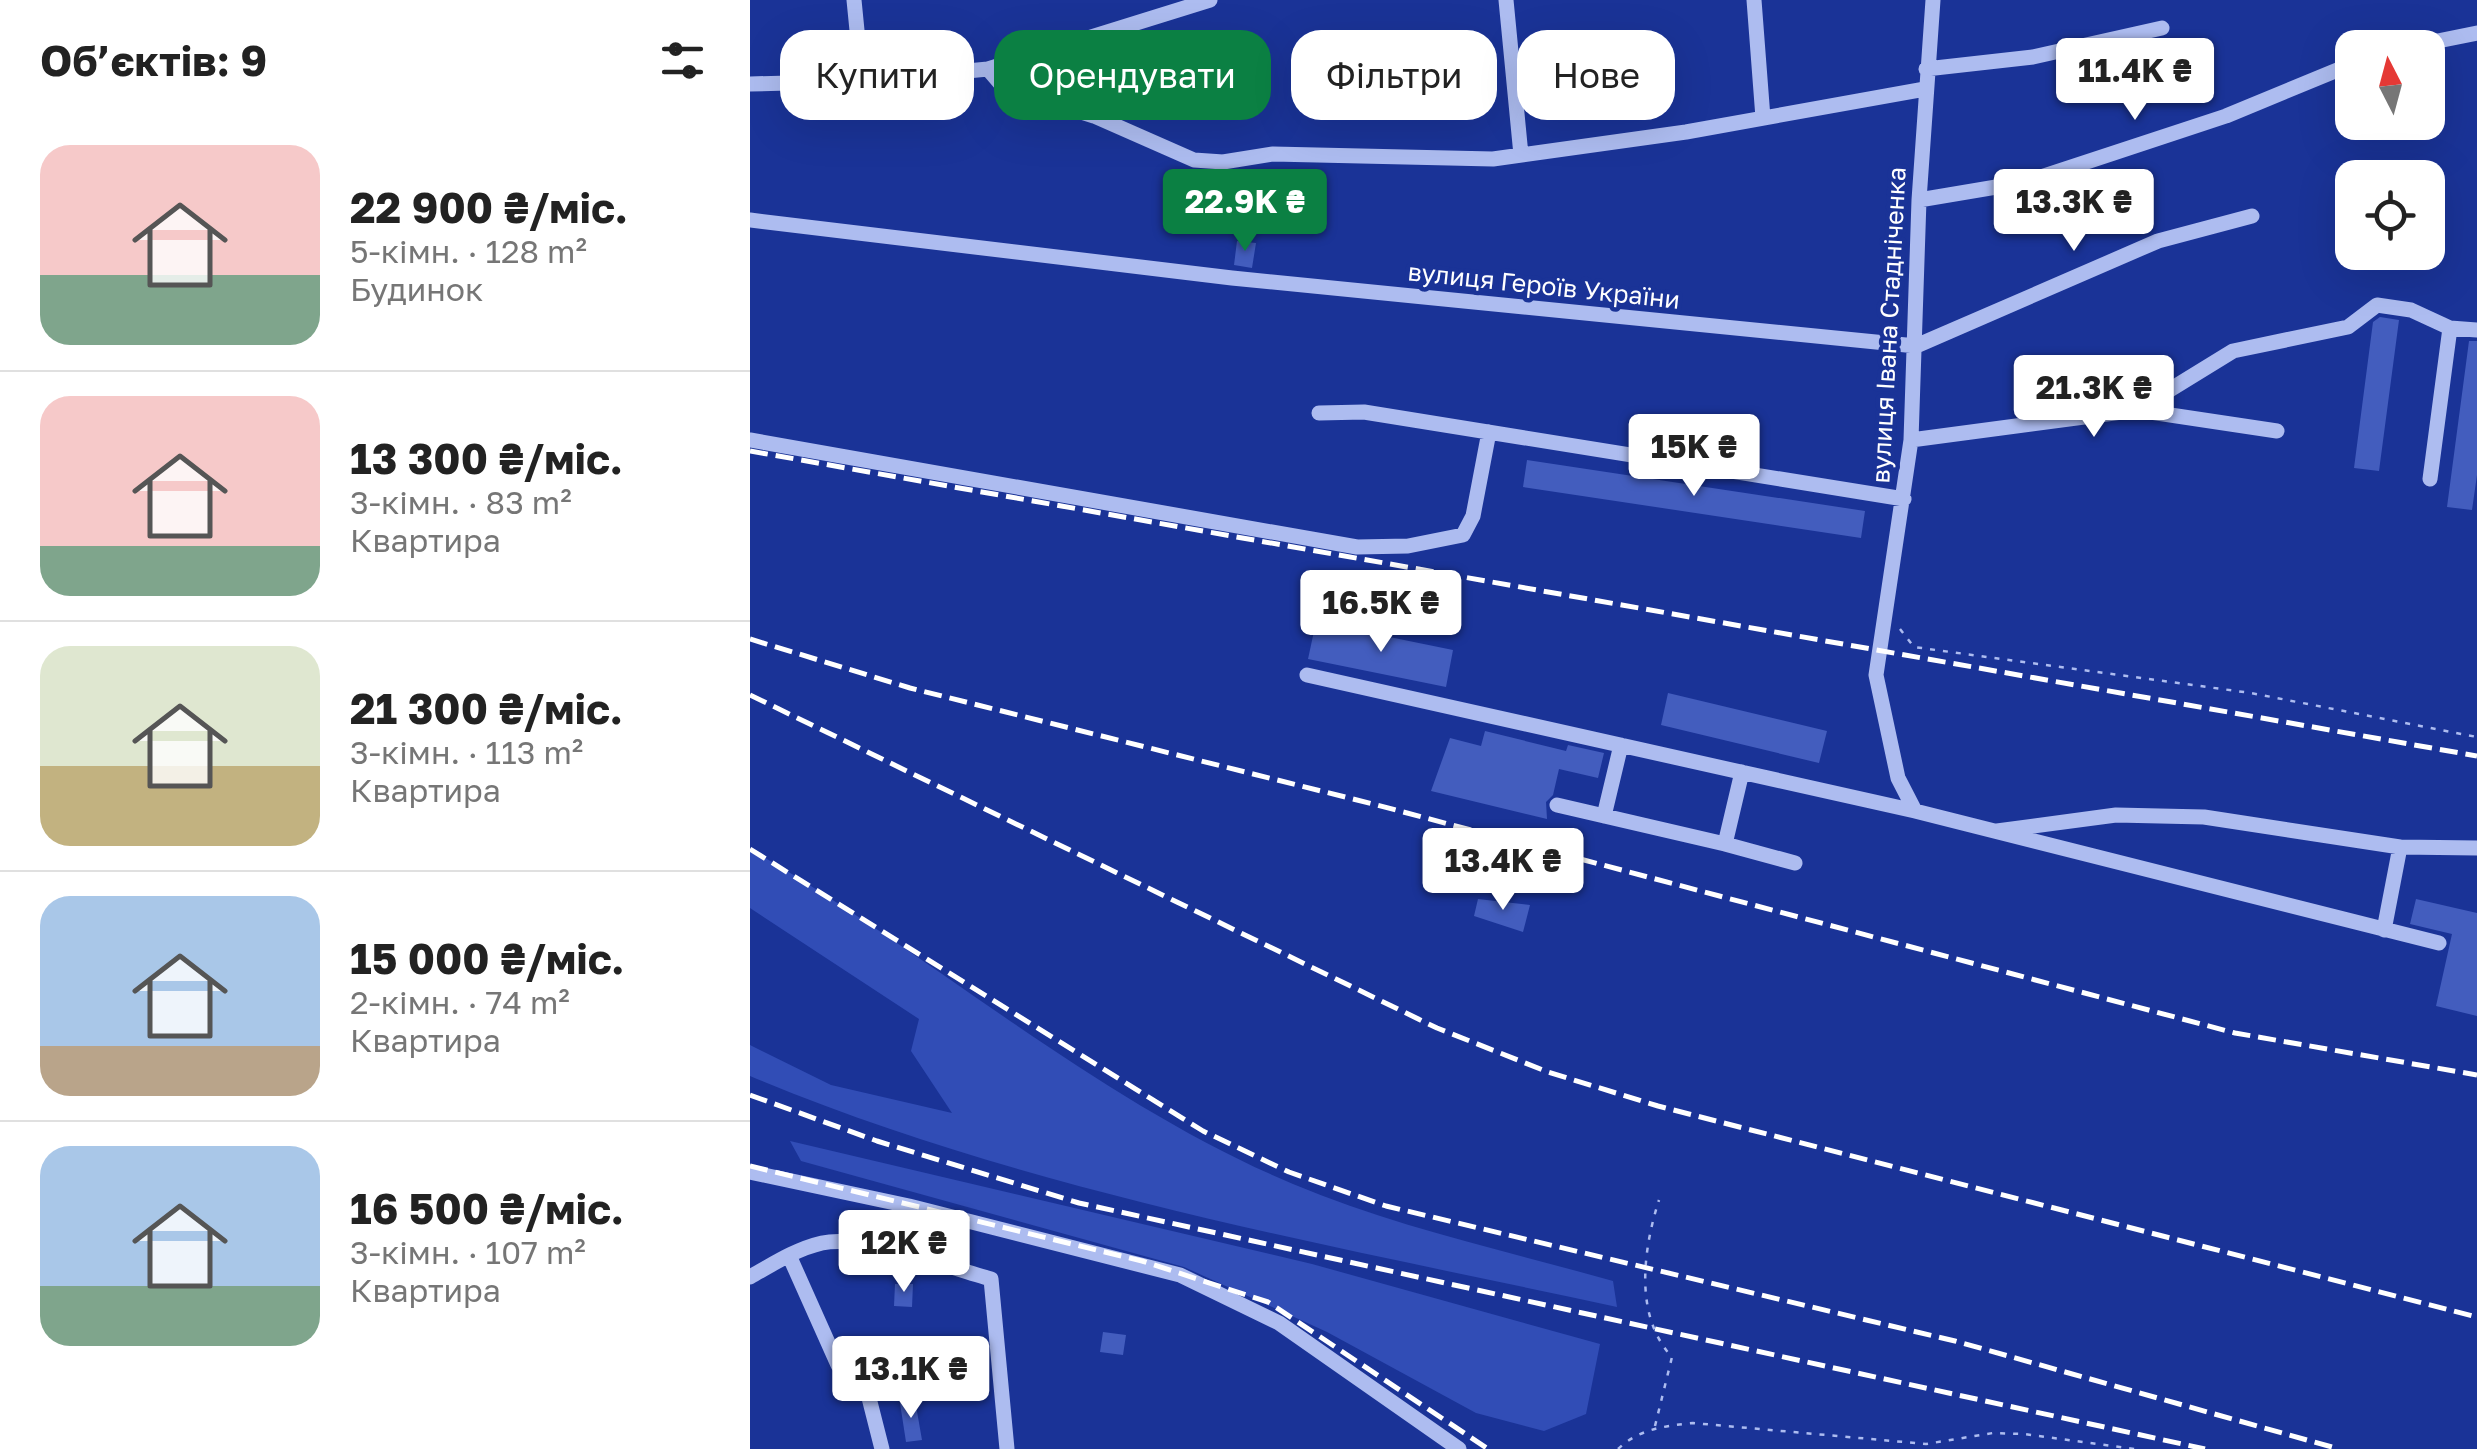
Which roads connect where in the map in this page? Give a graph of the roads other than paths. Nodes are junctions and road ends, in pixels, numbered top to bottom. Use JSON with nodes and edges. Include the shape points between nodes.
{"nodes":[{"id":1,"x":854,"y":0,"type":"edge"},
{"id":2,"x":1210,"y":0,"type":"edge"},
{"id":3,"x":1506,"y":0,"type":"edge"},
{"id":4,"x":1754,"y":0,"type":"edge"},
{"id":5,"x":1933,"y":0,"type":"edge"},
{"id":6,"x":2162,"y":28,"type":"dead end"},
{"id":7,"x":857,"y":30,"type":"edge"},
{"id":8,"x":2477,"y":33,"type":"edge"},
{"id":9,"x":2445,"y":39,"type":"edge"},
{"id":10,"x":988,"y":69,"type":"junction"},
{"id":11,"x":1926,"y":69,"type":"junction"},
{"id":12,"x":974,"y":70,"type":"edge"},
{"id":13,"x":2335,"y":71,"type":"edge"},
{"id":14,"x":780,"y":83,"type":"edge"},
{"id":15,"x":750,"y":84,"type":"edge"},
{"id":16,"x":1925,"y":89,"type":"junction"},
{"id":17,"x":1763,"y":118,"type":"junction"},
{"id":18,"x":1521,"y":156,"type":"junction"},
{"id":19,"x":1919,"y":200,"type":"junction"},
{"id":20,"x":2252,"y":216,"type":"dead end"},
{"id":21,"x":750,"y":220,"type":"edge"},
{"id":22,"x":2450,"y":328,"type":"junction"},
{"id":23,"x":2477,"y":330,"type":"edge"},
{"id":24,"x":1916,"y":346,"type":"junction"},
{"id":25,"x":2137,"y":410,"type":"junction"},
{"id":26,"x":1319,"y":413,"type":"dead end"},
{"id":27,"x":2278,"y":431,"type":"dead end"},
{"id":28,"x":1489,"y":432,"type":"junction"},
{"id":29,"x":750,"y":440,"type":"edge"},
{"id":30,"x":1911,"y":440,"type":"junction"},
{"id":31,"x":2430,"y":479,"type":"dead end"},
{"id":32,"x":1904,"y":499,"type":"junction"},
{"id":33,"x":1307,"y":675,"type":"dead end"},
{"id":34,"x":1620,"y":745,"type":"junction"},
{"id":35,"x":1742,"y":772,"type":"junction"},
{"id":36,"x":1557,"y":805,"type":"dead end"},
{"id":37,"x":1915,"y":811,"type":"junction"},
{"id":38,"x":1604,"y":816,"type":"junction"},
{"id":39,"x":1988,"y":832,"type":"junction"},
{"id":40,"x":1726,"y":844,"type":"junction"},
{"id":41,"x":2400,"y":847,"type":"junction"},
{"id":42,"x":2477,"y":848,"type":"edge"},
{"id":43,"x":1795,"y":863,"type":"dead end"},
{"id":44,"x":2384,"y":930,"type":"junction"},
{"id":45,"x":2439,"y":943,"type":"dead end"},
{"id":46,"x":750,"y":1172,"type":"edge"},
{"id":47,"x":792,"y":1262,"type":"dead end"},
{"id":48,"x":750,"y":1277,"type":"edge"},
{"id":49,"x":882,"y":1449,"type":"edge"},
{"id":50,"x":1007,"y":1449,"type":"edge"},
{"id":51,"x":1459,"y":1449,"type":"edge"}],
"edges":[{"from":1,"to":7,"type":"street"},
{"from":2,"to":10,"type":"street"},
{"from":3,"to":18,"type":"street"},
{"from":4,"to":17,"type":"street"},
{"from":5,"to":11,"type":"street","name":"вулиця Івана Стадніченка"},
{"from":6,"to":11,"type":"street","via":[[2033,57]]},
{"from":8,"to":9,"type":"street"},
{"from":10,"to":12,"type":"street"},
{"from":10,"to":18,"type":"street","via":[[1000,83],[1194,160],[1273,154]]},
{"from":11,"to":16,"type":"street","name":"вулиця Івана Стадніченка"},
{"from":13,"to":19,"type":"street","via":[[2226,116],[2026,182]]},
{"from":14,"to":15,"type":"street"},
{"from":16,"to":17,"type":"street"},
{"from":16,"to":19,"type":"street","name":"вулиця Івана Стадніченка"},
{"from":17,"to":18,"type":"street"},
{"from":19,"to":24,"type":"street","name":"вулиця Івана Стадніченка"},
{"from":20,"to":24,"type":"street","name":"вулиця Героїв України","via":[[2158,241]]},
{"from":21,"to":24,"type":"street","name":"вулиця Героїв України","via":[[1232,278]]},
{"from":22,"to":23,"type":"street"},
{"from":22,"to":25,"type":"street","via":[[2411,310],[2377,305],[2348,327],[2233,351]]},
{"from":22,"to":31,"type":"street"},
{"from":24,"to":30,"type":"street","name":"вулиця Івана Стадніченка"},
{"from":25,"to":27,"type":"street"},
{"from":25,"to":30,"type":"street"},
{"from":26,"to":28,"type":"street","via":[[1364,412]]},
{"from":28,"to":29,"type":"street","via":[[1474,516],[1463,534],[1408,546],[1358,547]]},
{"from":28,"to":32,"type":"street"},
{"from":30,"to":32,"type":"street","name":"вулиця Івана Стадніченка"},
{"from":32,"to":37,"type":"street","name":"вулиця Івана Стадніченка","via":[[1876,674],[1898,778]]},
{"from":33,"to":34,"type":"street"},
{"from":34,"to":35,"type":"street"},
{"from":34,"to":38,"type":"street"},
{"from":35,"to":37,"type":"street"},
{"from":35,"to":40,"type":"street"},
{"from":36,"to":38,"type":"street"},
{"from":37,"to":39,"type":"street"},
{"from":38,"to":40,"type":"street"},
{"from":39,"to":41,"type":"street","via":[[2116,815],[2204,816]]},
{"from":39,"to":44,"type":"street"},
{"from":40,"to":43,"type":"street"},
{"from":41,"to":42,"type":"street"},
{"from":41,"to":44,"type":"street"},
{"from":44,"to":45,"type":"street"},
{"from":46,"to":51,"type":"street","via":[[1180,1275],[1278,1322]]},
{"from":47,"to":49,"type":"street","via":[[838,1365],[868,1394]]},
{"from":48,"to":50,"type":"street","via":[[825,1242],[876,1248],[991,1279]]}]}
